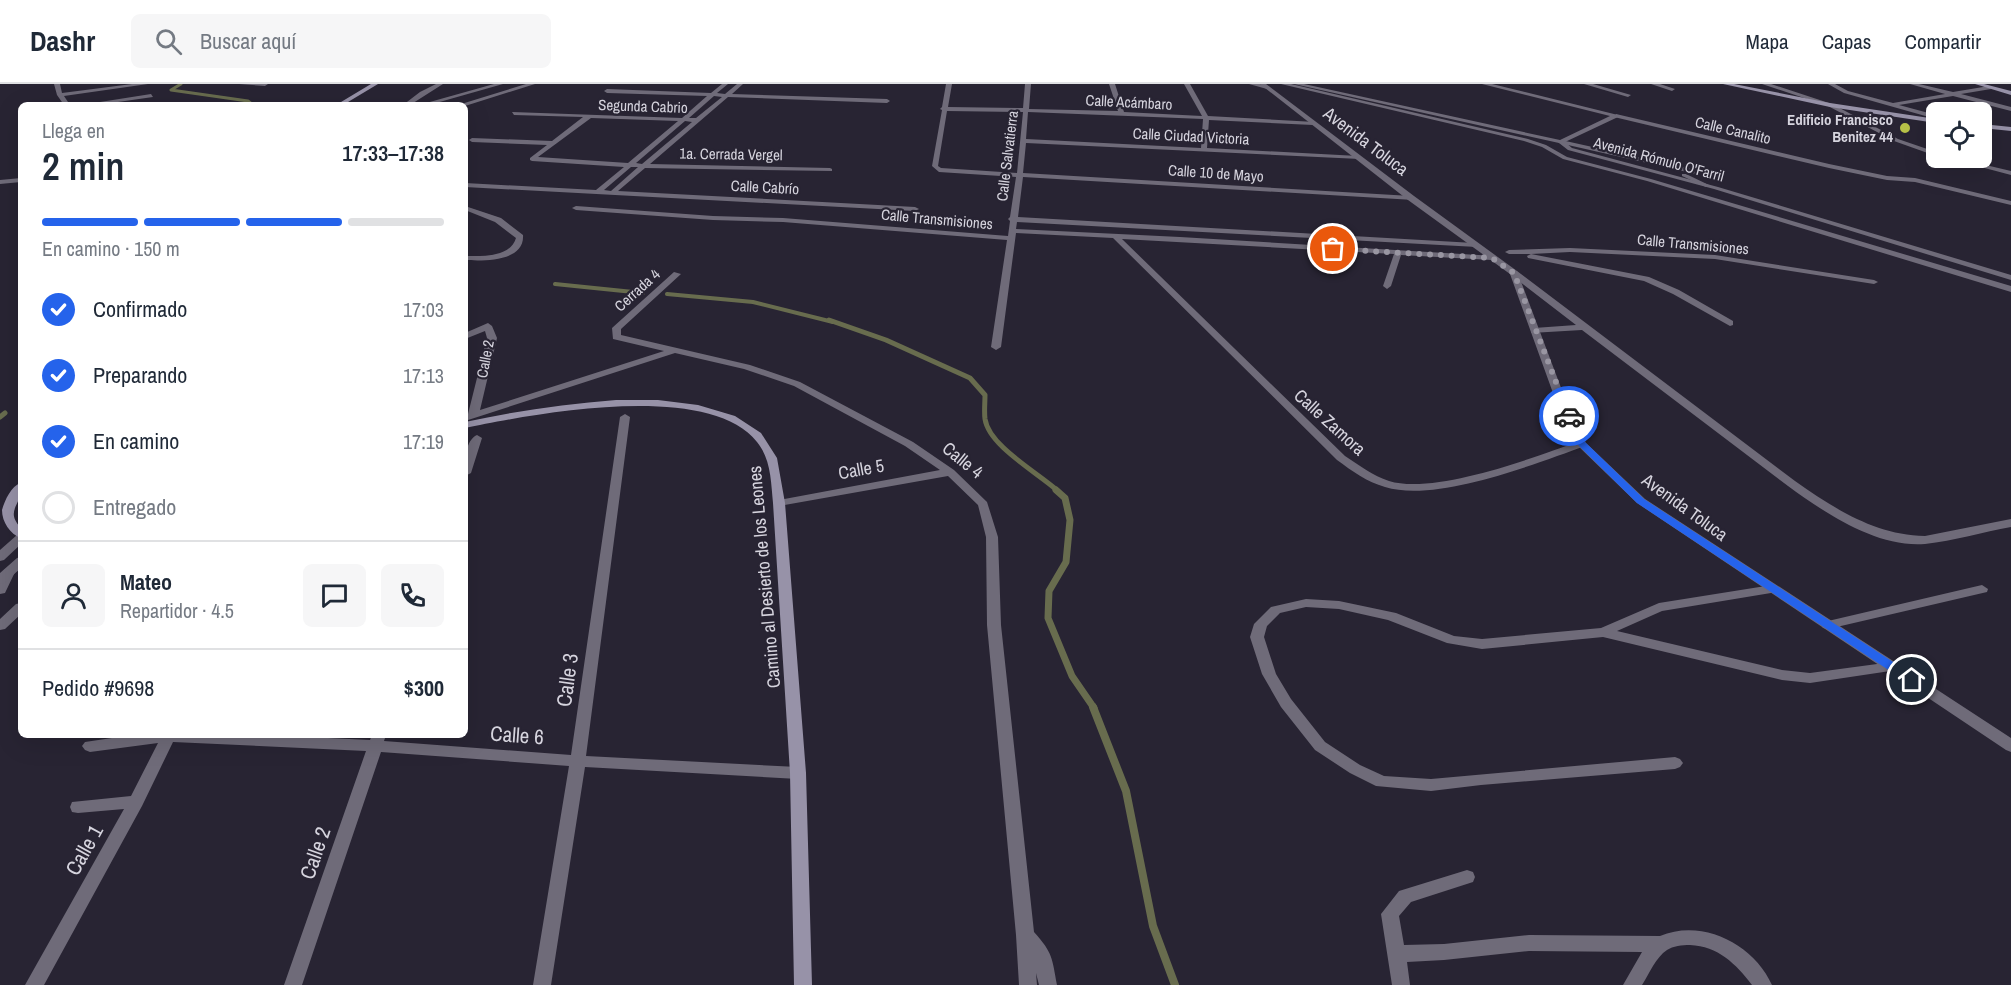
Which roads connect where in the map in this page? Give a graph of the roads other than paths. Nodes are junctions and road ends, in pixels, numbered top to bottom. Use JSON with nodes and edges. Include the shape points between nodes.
{"nodes":[{"id":1,"x":57,"y":84,"type":"edge"},
{"id":2,"x":145,"y":84,"type":"edge"},
{"id":3,"x":242,"y":84,"type":"edge"},
{"id":4,"x":265,"y":84,"type":"edge"},
{"id":5,"x":375,"y":84,"type":"edge"},
{"id":6,"x":440,"y":84,"type":"edge"},
{"id":7,"x":500,"y":84,"type":"edge"},
{"id":8,"x":532,"y":84,"type":"edge"},
{"id":9,"x":725,"y":84,"type":"edge"},
{"id":10,"x":740,"y":84,"type":"edge"},
{"id":11,"x":949,"y":84,"type":"edge"},
{"id":12,"x":1028,"y":84,"type":"edge"},
{"id":13,"x":1112,"y":84,"type":"edge"},
{"id":14,"x":1186,"y":84,"type":"edge"},
{"id":15,"x":1252,"y":84,"type":"edge"},
{"id":16,"x":1284,"y":84,"type":"edge"},
{"id":17,"x":1297,"y":84,"type":"edge"},
{"id":18,"x":1485,"y":84,"type":"edge"},
{"id":19,"x":1587,"y":84,"type":"edge"},
{"id":20,"x":1654,"y":84,"type":"edge"},
{"id":21,"x":1726,"y":84,"type":"edge"},
{"id":22,"x":1765,"y":84,"type":"edge"},
{"id":23,"x":1831,"y":84,"type":"edge"},
{"id":24,"x":1913,"y":84,"type":"edge"},
{"id":25,"x":1978,"y":84,"type":"edge"},
{"id":26,"x":1265,"y":86,"type":"edge"},
{"id":27,"x":1989,"y":88,"type":"junction"},
{"id":28,"x":1672,"y":89,"type":"dead end"},
{"id":29,"x":607,"y":91,"type":"dead end"},
{"id":30,"x":2011,"y":93,"type":"edge"},
{"id":31,"x":60,"y":95,"type":"junction"},
{"id":32,"x":712,"y":95,"type":"junction"},
{"id":33,"x":726,"y":95,"type":"junction"},
{"id":34,"x":1628,"y":95,"type":"dead end"},
{"id":35,"x":1953,"y":95,"type":"junction"},
{"id":36,"x":151,"y":96,"type":"dead end"},
{"id":37,"x":888,"y":101,"type":"dead end"},
{"id":38,"x":65,"y":102,"type":"edge"},
{"id":39,"x":106,"y":102,"type":"edge"},
{"id":40,"x":344,"y":102,"type":"edge"},
{"id":41,"x":410,"y":102,"type":"edge"},
{"id":42,"x":433,"y":102,"type":"edge"},
{"id":43,"x":468,"y":103,"type":"edge"},
{"id":44,"x":1830,"y":105,"type":"junction"},
{"id":45,"x":1891,"y":105,"type":"junction"},
{"id":46,"x":2011,"y":109,"type":"edge"},
{"id":47,"x":943,"y":110,"type":"junction"},
{"id":48,"x":1027,"y":110,"type":"junction"},
{"id":49,"x":514,"y":113,"type":"dead end"},
{"id":50,"x":1122,"y":114,"type":"junction"},
{"id":51,"x":589,"y":116,"type":"junction"},
{"id":52,"x":1616,"y":116,"type":"junction"},
{"id":53,"x":1926,"y":116,"type":"edge"},
{"id":54,"x":1206,"y":118,"type":"junction"},
{"id":55,"x":1926,"y":118,"type":"edge"},
{"id":56,"x":683,"y":120,"type":"junction"},
{"id":57,"x":697,"y":120,"type":"junction"},
{"id":58,"x":1312,"y":123,"type":"junction"},
{"id":59,"x":1992,"y":127,"type":"edge"},
{"id":60,"x":2011,"y":129,"type":"edge"},
{"id":61,"x":472,"y":140,"type":"dead end"},
{"id":62,"x":1022,"y":141,"type":"junction"},
{"id":63,"x":1561,"y":142,"type":"junction"},
{"id":64,"x":551,"y":143,"type":"junction"},
{"id":65,"x":1204,"y":150,"type":"junction"},
{"id":66,"x":1926,"y":150,"type":"edge"},
{"id":67,"x":1358,"y":158,"type":"junction"},
{"id":68,"x":1628,"y":159,"type":"junction"},
{"id":69,"x":632,"y":165,"type":"junction"},
{"id":70,"x":646,"y":165,"type":"junction"},
{"id":71,"x":1991,"y":168,"type":"edge"},
{"id":72,"x":830,"y":170,"type":"dead end"},
{"id":73,"x":1696,"y":172,"type":"dead end"},
{"id":74,"x":2011,"y":173,"type":"edge"},
{"id":75,"x":1020,"y":174,"type":"junction"},
{"id":76,"x":18,"y":180,"type":"edge"},
{"id":77,"x":0,"y":183,"type":"edge"},
{"id":78,"x":468,"y":184,"type":"edge"},
{"id":79,"x":1708,"y":186,"type":"junction"},
{"id":80,"x":599,"y":191,"type":"junction"},
{"id":81,"x":614,"y":191,"type":"junction"},
{"id":82,"x":2011,"y":193,"type":"edge"},
{"id":83,"x":1411,"y":198,"type":"junction"},
{"id":84,"x":2000,"y":200,"type":"junction"},
{"id":85,"x":2011,"y":203,"type":"edge"},
{"id":86,"x":576,"y":208,"type":"dead end"},
{"id":87,"x":468,"y":209,"type":"edge"},
{"id":88,"x":915,"y":209,"type":"dead end"},
{"id":89,"x":1012,"y":219,"type":"junction"},
{"id":90,"x":1010,"y":235,"type":"junction"},
{"id":91,"x":1115,"y":236,"type":"junction"},
{"id":92,"x":1474,"y":245,"type":"junction"},
{"id":93,"x":1483,"y":251,"type":"junction"},
{"id":94,"x":1509,"y":252,"type":"junction"},
{"id":95,"x":1628,"y":252,"type":"junction"},
{"id":96,"x":1398,"y":253,"type":"junction"},
{"id":97,"x":468,"y":258,"type":"edge"},
{"id":98,"x":1492,"y":258,"type":"junction"},
{"id":99,"x":1803,"y":261,"type":"dead end"},
{"id":100,"x":1770,"y":264,"type":"junction"},
{"id":101,"x":1514,"y":273,"type":"junction"},
{"id":102,"x":677,"y":274,"type":"dead end"},
{"id":103,"x":1631,"y":274,"type":"junction"},
{"id":104,"x":2011,"y":278,"type":"edge"},
{"id":105,"x":1874,"y":282,"type":"dead end"},
{"id":106,"x":1387,"y":286,"type":"dead end"},
{"id":107,"x":2011,"y":289,"type":"edge"},
{"id":108,"x":1730,"y":323,"type":"dead end"},
{"id":109,"x":1584,"y":327,"type":"junction"},
{"id":110,"x":1534,"y":331,"type":"junction"},
{"id":111,"x":468,"y":335,"type":"edge"},
{"id":112,"x":996,"y":346,"type":"dead end"},
{"id":113,"x":677,"y":350,"type":"junction"},
{"id":114,"x":625,"y":417,"type":"dead end"},
{"id":115,"x":468,"y":419,"type":"edge"},
{"id":116,"x":477,"y":438,"type":"dead end"},
{"id":117,"x":1581,"y":444,"type":"junction"},
{"id":118,"x":468,"y":464,"type":"edge"},
{"id":119,"x":950,"y":472,"type":"junction"},
{"id":120,"x":18,"y":490,"type":"edge"},
{"id":121,"x":779,"y":503,"type":"junction"},
{"id":122,"x":2011,"y":524,"type":"edge"},
{"id":123,"x":18,"y":533,"type":"edge"},
{"id":124,"x":18,"y":539,"type":"edge"},
{"id":125,"x":0,"y":557,"type":"edge"},
{"id":126,"x":18,"y":564,"type":"edge"},
{"id":127,"x":5,"y":576,"type":"edge"},
{"id":128,"x":1772,"y":589,"type":"junction"},
{"id":129,"x":1982,"y":589,"type":"dead end"},
{"id":130,"x":0,"y":590,"type":"edge"},
{"id":131,"x":18,"y":610,"type":"edge"},
{"id":132,"x":1828,"y":625,"type":"junction"},
{"id":133,"x":0,"y":626,"type":"edge"},
{"id":134,"x":1603,"y":632,"type":"junction"},
{"id":135,"x":1892,"y":667,"type":"junction"},
{"id":136,"x":147,"y":738,"type":"edge"},
{"id":137,"x":168,"y":738,"type":"edge"},
{"id":138,"x":294,"y":738,"type":"edge"},
{"id":139,"x":377,"y":740,"type":"edge"},
{"id":140,"x":90,"y":746,"type":"dead end"},
{"id":141,"x":2011,"y":746,"type":"edge"},
{"id":142,"x":578,"y":761,"type":"junction"},
{"id":143,"x":1675,"y":763,"type":"dead end"},
{"id":144,"x":798,"y":773,"type":"junction"},
{"id":145,"x":136,"y":802,"type":"junction"},
{"id":146,"x":78,"y":807,"type":"dead end"},
{"id":147,"x":1467,"y":877,"type":"dead end"},
{"id":148,"x":1025,"y":935,"type":"junction"},
{"id":149,"x":1660,"y":944,"type":"junction"},
{"id":150,"x":1395,"y":954,"type":"junction"},
{"id":151,"x":34,"y":985,"type":"edge"},
{"id":152,"x":293,"y":985,"type":"edge"},
{"id":153,"x":542,"y":985,"type":"edge"},
{"id":154,"x":803,"y":985,"type":"edge"},
{"id":155,"x":1028,"y":985,"type":"edge"},
{"id":156,"x":1048,"y":985,"type":"edge"},
{"id":157,"x":1401,"y":985,"type":"edge"},
{"id":158,"x":1632,"y":985,"type":"edge"},
{"id":159,"x":1763,"y":985,"type":"edge"}],
"edges":[{"from":1,"to":31,"type":"street"},
{"from":2,"to":31,"type":"street"},
{"from":3,"to":4,"type":"street"},
{"from":5,"to":40,"type":"main road"},
{"from":6,"to":41,"type":"street"},
{"from":7,"to":42,"type":"street"},
{"from":8,"to":43,"type":"street"},
{"from":9,"to":32,"type":"street"},
{"from":10,"to":33,"type":"street"},
{"from":11,"to":47,"type":"street"},
{"from":12,"to":48,"type":"street","name":"Calle Salvatierra"},
{"from":13,"to":50,"type":"street"},
{"from":14,"to":54,"type":"street"},
{"from":15,"to":26,"type":"street"},
{"from":16,"to":107,"type":"street","name":"Avenida Rómulo O'Farril","via":[[1526,140],[1565,158]]},
{"from":17,"to":63,"type":"street","name":"Avenida Rómulo O'Farril"},
{"from":18,"to":52,"type":"street","name":"Calle Canalito"},
{"from":19,"to":34,"type":"street"},
{"from":20,"to":28,"type":"street"},
{"from":21,"to":44,"type":"main road"},
{"from":22,"to":44,"type":"street"},
{"from":23,"to":45,"type":"street"},
{"from":24,"to":35,"type":"street"},
{"from":25,"to":27,"type":"main road"},
{"from":26,"to":58,"type":"street","name":"Avenida Toluca"},
{"from":27,"to":30,"type":"main road"},
{"from":27,"to":35,"type":"street"},
{"from":29,"to":32,"type":"street"},
{"from":31,"to":38,"type":"street"},
{"from":32,"to":33,"type":"street"},
{"from":32,"to":56,"type":"street"},
{"from":33,"to":37,"type":"street"},
{"from":33,"to":57,"type":"street"},
{"from":35,"to":45,"type":"street"},
{"from":35,"to":46,"type":"street"},
{"from":36,"to":39,"type":"street"},
{"from":44,"to":55,"type":"main road"},
{"from":44,"to":66,"type":"street","via":[[1896,140]]},
{"from":45,"to":53,"type":"street"},
{"from":47,"to":48,"type":"street","name":"Calle Acámbaro"},
{"from":47,"to":75,"type":"street","name":"Calle 10 de Mayo","via":[[936,169]]},
{"from":48,"to":50,"type":"street","name":"Calle Acámbaro"},
{"from":48,"to":62,"type":"street","name":"Calle Salvatierra"},
{"from":49,"to":51,"type":"street","name":"Segunda Cabrio"},
{"from":50,"to":54,"type":"street","name":"Calle Acámbaro"},
{"from":51,"to":56,"type":"street","name":"Segunda Cabrio"},
{"from":51,"to":64,"type":"street"},
{"from":52,"to":63,"type":"street"},
{"from":52,"to":84,"type":"street","name":"Calle Canalito","via":[[1829,166],[1915,180]]},
{"from":54,"to":58,"type":"street","name":"Calle Acámbaro"},
{"from":54,"to":65,"type":"street"},
{"from":56,"to":57,"type":"street","name":"Segunda Cabrio"},
{"from":56,"to":69,"type":"street"},
{"from":57,"to":70,"type":"street"},
{"from":58,"to":67,"type":"street","name":"Avenida Toluca"},
{"from":59,"to":60,"type":"main road"},
{"from":61,"to":64,"type":"street"},
{"from":62,"to":65,"type":"street","name":"Calle Ciudad Victoria"},
{"from":62,"to":75,"type":"street","name":"Calle Salvatierra"},
{"from":63,"to":68,"type":"street"},
{"from":63,"to":79,"type":"street","name":"Avenida Rómulo O'Farril","via":[[1570,149]]},
{"from":64,"to":69,"type":"street","name":"1a. Cerrada Vergel","via":[[532,159]]},
{"from":65,"to":67,"type":"street","name":"Calle Ciudad Victoria"},
{"from":67,"to":83,"type":"street","name":"Avenida Toluca"},
{"from":68,"to":73,"type":"street"},
{"from":68,"to":79,"type":"street","via":[[1690,176]]},
{"from":69,"to":70,"type":"street","name":"1a. Cerrada Vergel"},
{"from":69,"to":80,"type":"street"},
{"from":70,"to":72,"type":"street","name":"1a. Cerrada Vergel"},
{"from":70,"to":81,"type":"street"},
{"from":71,"to":74,"type":"street"},
{"from":75,"to":83,"type":"street","name":"Calle 10 de Mayo"},
{"from":75,"to":89,"type":"street","name":"Calle Salvatierra"},
{"from":76,"to":77,"type":"street"},
{"from":78,"to":80,"type":"street","name":"Calle Cabrío"},
{"from":79,"to":104,"type":"street","name":"Avenida Rómulo O'Farril"},
{"from":80,"to":81,"type":"street","name":"Calle Cabrío"},
{"from":81,"to":88,"type":"street","name":"Calle Cabrío"},
{"from":82,"to":84,"type":"street"},
{"from":83,"to":92,"type":"street","name":"Avenida Toluca"},
{"from":84,"to":85,"type":"street","name":"Calle Canalito"},
{"from":86,"to":90,"type":"street","name":"Calle Transmisiones"},
{"from":87,"to":97,"type":"street","via":[[498,220],[520,241],[504,254]]},
{"from":89,"to":90,"type":"street","name":"Calle Salvatierra"},
{"from":89,"to":92,"type":"street","name":"Calle Transmisiones"},
{"from":90,"to":91,"type":"street","name":"Calle Transmisiones"},
{"from":90,"to":112,"type":"street","name":"Calle Salvatierra"},
{"from":91,"to":96,"type":"street","name":"Calle Transmisiones"},
{"from":91,"to":117,"type":"street","name":"Calle Zamora","via":[[1333,450],[1370,478],[1415,488],[1441,486]]},
{"from":92,"to":93,"type":"street","name":"Avenida Toluca"},
{"from":93,"to":94,"type":"street"},
{"from":93,"to":98,"type":"street","name":"Avenida Toluca"},
{"from":94,"to":95,"type":"street","name":"Calle Transmisiones"},
{"from":94,"to":103,"type":"street"},
{"from":95,"to":100,"type":"street","name":"Calle Transmisiones"},
{"from":95,"to":103,"type":"street"},
{"from":96,"to":98,"type":"street","name":"Calle Transmisiones"},
{"from":96,"to":106,"type":"street"},
{"from":98,"to":101,"type":"street","name":"Avenida Toluca"},
{"from":99,"to":100,"type":"street"},
{"from":100,"to":105,"type":"street","name":"Calle Transmisiones"},
{"from":101,"to":109,"type":"street"},
{"from":101,"to":110,"type":"street","name":"Avenida Toluca"},
{"from":102,"to":113,"type":"street","name":"Cerrada 4","via":[[615,333],[616,337]]},
{"from":103,"to":108,"type":"street","via":[[1676,292]]},
{"from":109,"to":110,"type":"street"},
{"from":109,"to":122,"type":"street","via":[[1825,507],[1853,522],[1911,540]]},
{"from":110,"to":117,"type":"street","name":"Avenida Toluca"},
{"from":111,"to":115,"type":"street","name":"Calle 2","via":[[488,326],[492,338]]},
{"from":113,"to":115,"type":"street"},
{"from":113,"to":119,"type":"street","name":"Calle 4","via":[[771,373],[797,384],[899,439]]},
{"from":114,"to":142,"type":"street","name":"Calle 3"},
{"from":115,"to":121,"type":"main road","name":"Camino al Desierto de los Leones","via":[[624,402],[702,408],[757,434],[775,467]]},
{"from":116,"to":118,"type":"street"},
{"from":117,"to":128,"type":"street","name":"Avenida Toluca","via":[[1641,501]]},
{"from":119,"to":121,"type":"street","name":"Calle 5"},
{"from":119,"to":148,"type":"street","name":"Calle 4","via":[[983,504],[992,537],[994,625]]},
{"from":120,"to":123,"type":"main road","via":[[9,502],[7,516]]},
{"from":121,"to":144,"type":"main road","name":"Camino al Desierto de los Leones"},
{"from":124,"to":125,"type":"street"},
{"from":126,"to":127,"type":"street"},
{"from":127,"to":130,"type":"street"},
{"from":128,"to":132,"type":"street","name":"Avenida Toluca"},
{"from":128,"to":134,"type":"street","via":[[1659,607]]},
{"from":129,"to":132,"type":"street"},
{"from":131,"to":133,"type":"street"},
{"from":132,"to":135,"type":"street","name":"Avenida Toluca"},
{"from":134,"to":135,"type":"street","via":[[1782,675],[1810,678]]},
{"from":134,"to":143,"type":"street","via":[[1482,644],[1452,640],[1391,616],[1339,605],[1306,603],[1276,610],[1261,624],[1257,637],[1269,674],[1320,746],[1382,782],[1431,786]]},
{"from":135,"to":141,"type":"street","name":"Avenida Toluca"},
{"from":136,"to":140,"type":"street","name":"Calle 6"},
{"from":137,"to":145,"type":"street","name":"Calle 1"},
{"from":138,"to":139,"type":"street","name":"Calle 6"},
{"from":139,"to":142,"type":"street","name":"Calle 6"},
{"from":139,"to":152,"type":"street","name":"Calle 2"},
{"from":142,"to":144,"type":"street","name":"Calle 6"},
{"from":142,"to":153,"type":"street","name":"Calle 3"},
{"from":144,"to":154,"type":"main road","name":"Camino al Desierto de los Leones"},
{"from":145,"to":146,"type":"street"},
{"from":145,"to":151,"type":"street","name":"Calle 1"},
{"from":147,"to":150,"type":"street","via":[[1405,897],[1390,914]]},
{"from":148,"to":155,"type":"street","name":"Calle 4"},
{"from":148,"to":156,"type":"street","via":[[1042,954]]},
{"from":149,"to":150,"type":"street","via":[[1528,943]]},
{"from":149,"to":158,"type":"street"},
{"from":149,"to":159,"type":"street","via":[[1681,937],[1703,938],[1723,945],[1743,960]]},
{"from":150,"to":157,"type":"street"}]}
